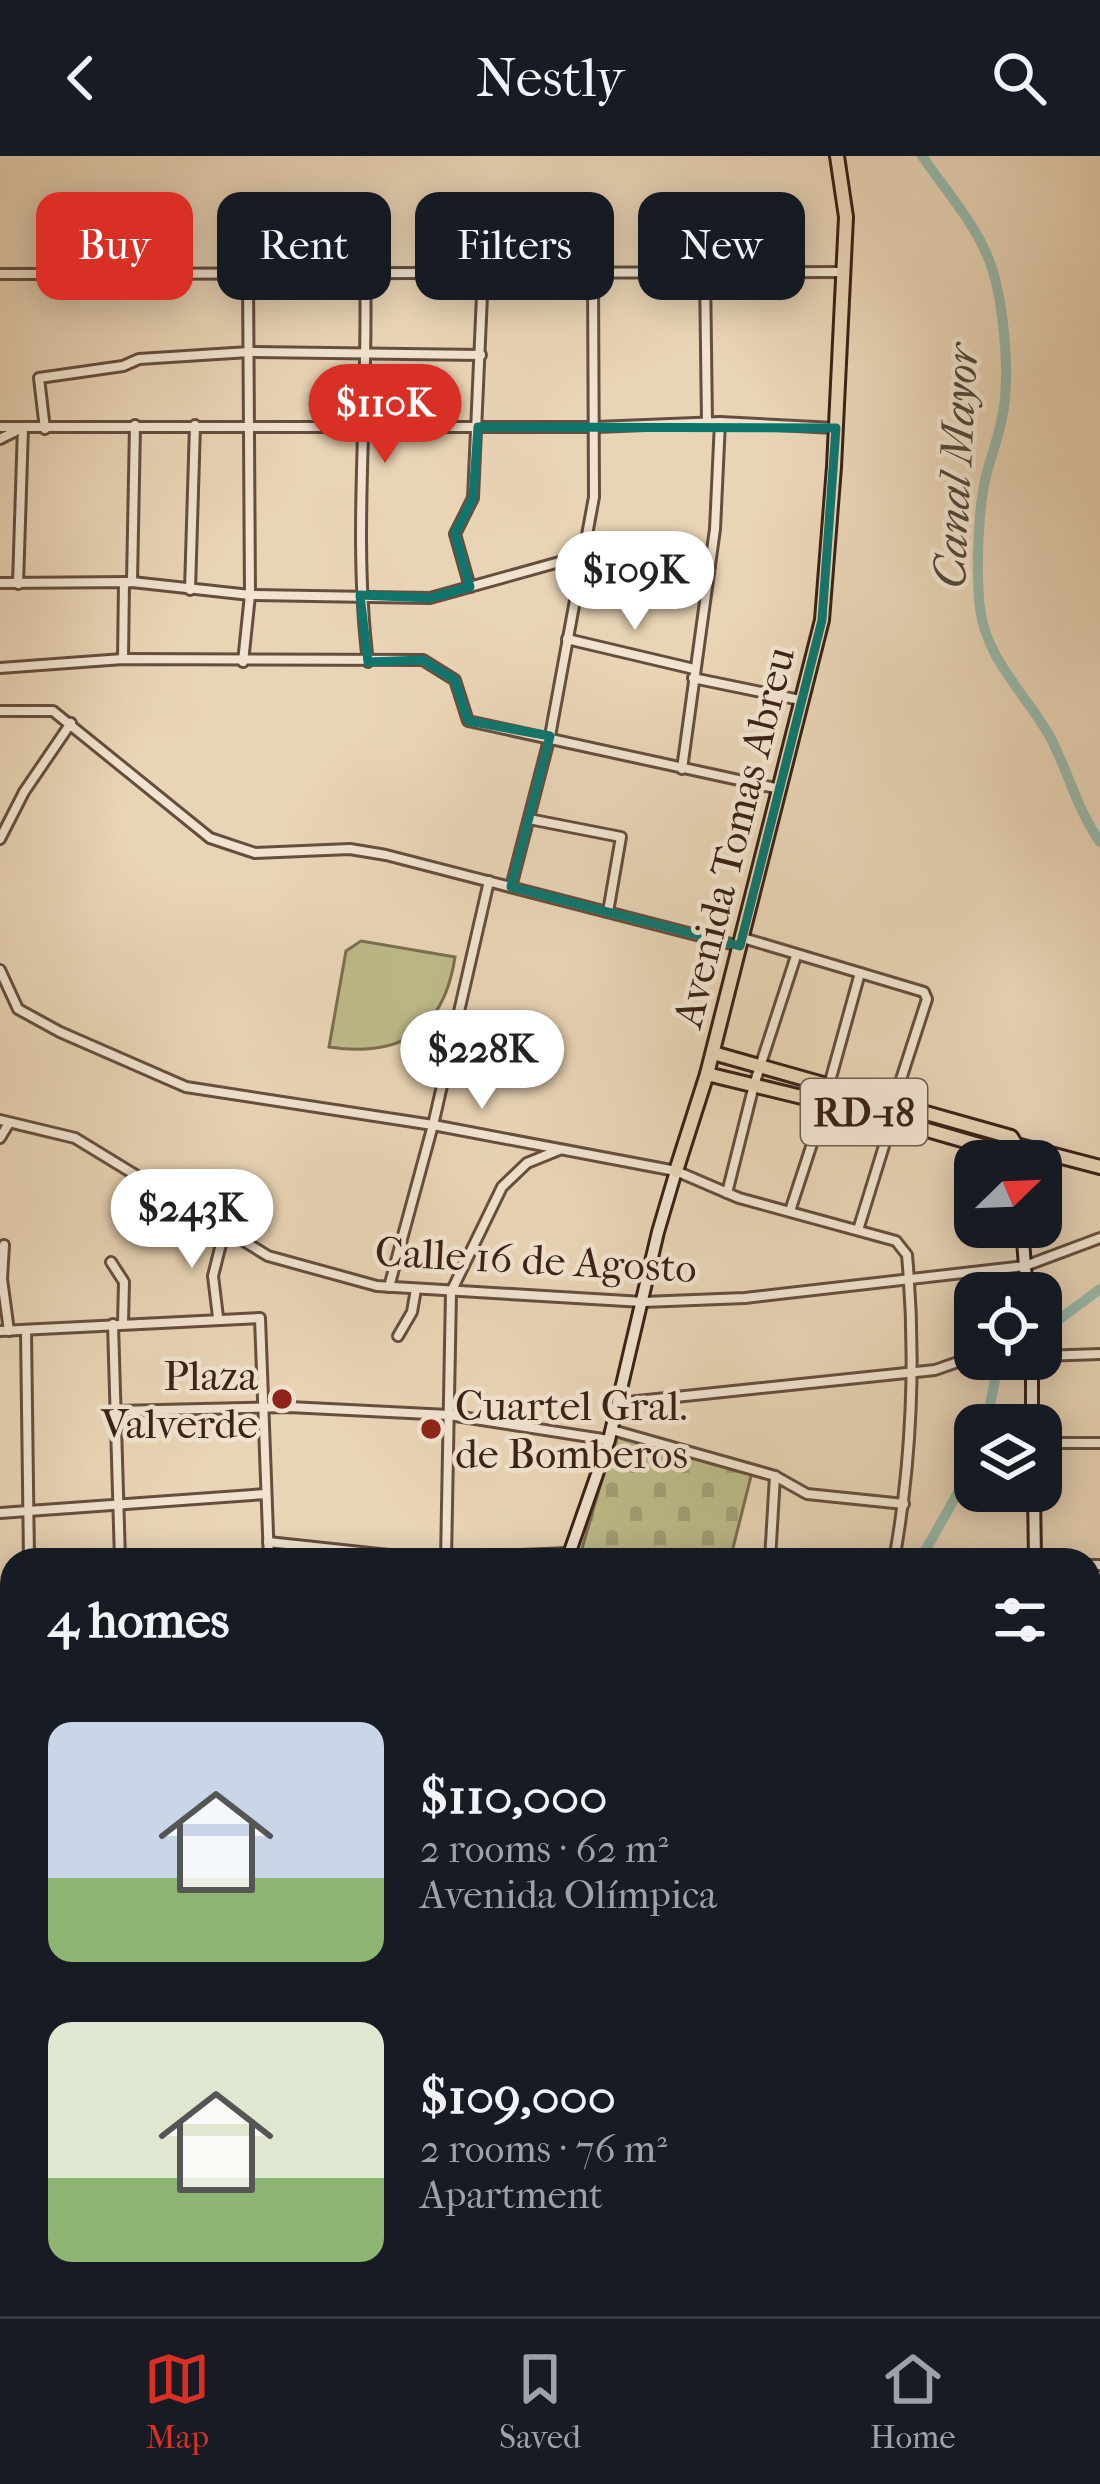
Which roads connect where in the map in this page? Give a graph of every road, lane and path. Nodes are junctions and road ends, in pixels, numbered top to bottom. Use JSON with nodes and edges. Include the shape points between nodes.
{"nodes":[{"id":1,"x":838,"y":156,"type":"edge"},
{"id":2,"x":805,"y":272,"type":"edge"},
{"id":3,"x":844,"y":272,"type":"junction"},
{"id":4,"x":0,"y":274,"type":"edge"},
{"id":5,"x":217,"y":274,"type":"edge"},
{"id":6,"x":248,"y":300,"type":"edge"},
{"id":7,"x":365,"y":300,"type":"edge"},
{"id":8,"x":482,"y":300,"type":"edge"},
{"id":9,"x":594,"y":300,"type":"edge"},
{"id":10,"x":706,"y":300,"type":"edge"},
{"id":11,"x":249,"y":352,"type":"junction"},
{"id":12,"x":367,"y":354,"type":"junction"},
{"id":13,"x":481,"y":355,"type":"junction"},
{"id":14,"x":707,"y":422,"type":"junction"},
{"id":15,"x":720,"y":422,"type":"junction"},
{"id":16,"x":135,"y":425,"type":"junction"},
{"id":17,"x":195,"y":425,"type":"junction"},
{"id":18,"x":251,"y":426,"type":"junction"},
{"id":19,"x":0,"y":427,"type":"edge"},
{"id":20,"x":23,"y":427,"type":"junction"},
{"id":21,"x":364,"y":427,"type":"junction"},
{"id":22,"x":478,"y":428,"type":"junction"},
{"id":23,"x":596,"y":428,"type":"junction"},
{"id":24,"x":836,"y":428,"type":"junction"},
{"id":25,"x":45,"y":429,"type":"junction"},
{"id":26,"x":0,"y":439,"type":"edge"},
{"id":27,"x":580,"y":556,"type":"junction"},
{"id":28,"x":128,"y":582,"type":"junction"},
{"id":29,"x":0,"y":583,"type":"edge"},
{"id":30,"x":18,"y":584,"type":"junction"},
{"id":31,"x":470,"y":587,"type":"junction"},
{"id":32,"x":190,"y":590,"type":"junction"},
{"id":33,"x":250,"y":595,"type":"junction"},
{"id":34,"x":360,"y":595,"type":"junction"},
{"id":35,"x":567,"y":639,"type":"junction"},
{"id":36,"x":123,"y":659,"type":"junction"},
{"id":37,"x":243,"y":662,"type":"junction"},
{"id":38,"x":368,"y":662,"type":"junction"},
{"id":39,"x":0,"y":668,"type":"edge"},
{"id":40,"x":694,"y":674,"type":"junction"},
{"id":41,"x":802,"y":700,"type":"junction"},
{"id":42,"x":0,"y":711,"type":"edge"},
{"id":43,"x":71,"y":723,"type":"junction"},
{"id":44,"x":550,"y":736,"type":"junction"},
{"id":45,"x":682,"y":769,"type":"junction"},
{"id":46,"x":780,"y":789,"type":"junction"},
{"id":47,"x":529,"y":818,"type":"junction"},
{"id":48,"x":0,"y":839,"type":"edge"},
{"id":49,"x":489,"y":881,"type":"junction"},
{"id":50,"x":511,"y":887,"type":"junction"},
{"id":51,"x":608,"y":912,"type":"junction"},
{"id":52,"x":741,"y":942,"type":"junction"},
{"id":53,"x":796,"y":956,"type":"junction"},
{"id":54,"x":0,"y":970,"type":"edge"},
{"id":55,"x":860,"y":974,"type":"junction"},
{"id":56,"x":713,"y":1053,"type":"junction"},
{"id":57,"x":759,"y":1068,"type":"junction"},
{"id":58,"x":707,"y":1074,"type":"junction"},
{"id":59,"x":754,"y":1085,"type":"junction"},
{"id":60,"x":828,"y":1086,"type":"junction"},
{"id":61,"x":825,"y":1102,"type":"junction"},
{"id":62,"x":893,"y":1103,"type":"junction"},
{"id":63,"x":892,"y":1120,"type":"junction"},
{"id":64,"x":5,"y":1122,"type":"edge"},
{"id":65,"x":433,"y":1125,"type":"junction"},
{"id":66,"x":0,"y":1138,"type":"edge"},
{"id":67,"x":962,"y":1140,"type":"edge"},
{"id":68,"x":1012,"y":1140,"type":"edge"},
{"id":69,"x":561,"y":1150,"type":"junction"},
{"id":70,"x":1062,"y":1157,"type":"edge"},
{"id":71,"x":1100,"y":1167,"type":"edge"},
{"id":72,"x":676,"y":1172,"type":"junction"},
{"id":73,"x":728,"y":1193,"type":"junction"},
{"id":74,"x":790,"y":1211,"type":"junction"},
{"id":75,"x":225,"y":1228,"type":"junction"},
{"id":76,"x":858,"y":1230,"type":"junction"},
{"id":77,"x":1100,"y":1238,"type":"edge"},
{"id":78,"x":4,"y":1245,"type":"dead end"},
{"id":79,"x":1024,"y":1248,"type":"edge"},
{"id":80,"x":111,"y":1262,"type":"dead end"},
{"id":81,"x":1025,"y":1266,"type":"junction"},
{"id":82,"x":1025,"y":1272,"type":"edge"},
{"id":83,"x":909,"y":1278,"type":"junction"},
{"id":84,"x":388,"y":1287,"type":"junction"},
{"id":85,"x":416,"y":1289,"type":"junction"},
{"id":86,"x":451,"y":1292,"type":"junction"},
{"id":87,"x":643,"y":1302,"type":"junction"},
{"id":88,"x":218,"y":1317,"type":"junction"},
{"id":89,"x":118,"y":1324,"type":"junction"},
{"id":90,"x":4,"y":1331,"type":"edge"},
{"id":91,"x":26,"y":1331,"type":"junction"},
{"id":92,"x":398,"y":1336,"type":"dead end"},
{"id":93,"x":1100,"y":1354,"type":"edge"},
{"id":94,"x":1062,"y":1355,"type":"edge"},
{"id":95,"x":954,"y":1363,"type":"edge"},
{"id":96,"x":910,"y":1372,"type":"junction"},
{"id":97,"x":618,"y":1403,"type":"junction"},
{"id":98,"x":263,"y":1408,"type":"junction"},
{"id":99,"x":116,"y":1411,"type":"junction"},
{"id":100,"x":448,"y":1415,"type":"junction"},
{"id":101,"x":610,"y":1435,"type":"junction"},
{"id":102,"x":1062,"y":1443,"type":"edge"},
{"id":103,"x":1100,"y":1443,"type":"edge"},
{"id":104,"x":775,"y":1476,"type":"junction"},
{"id":105,"x":266,"y":1494,"type":"junction"},
{"id":106,"x":118,"y":1503,"type":"junction"},
{"id":107,"x":904,"y":1504,"type":"junction"},
{"id":108,"x":29,"y":1511,"type":"junction"},
{"id":109,"x":1034,"y":1512,"type":"edge"},
{"id":110,"x":0,"y":1513,"type":"edge"},
{"id":111,"x":268,"y":1542,"type":"junction"},
{"id":112,"x":29,"y":1548,"type":"edge"},
{"id":113,"x":120,"y":1548,"type":"edge"},
{"id":114,"x":268,"y":1548,"type":"edge"},
{"id":115,"x":331,"y":1548,"type":"edge"},
{"id":116,"x":446,"y":1548,"type":"edge"},
{"id":117,"x":571,"y":1548,"type":"edge"},
{"id":118,"x":771,"y":1548,"type":"edge"},
{"id":119,"x":896,"y":1548,"type":"edge"},
{"id":120,"x":1035,"y":1548,"type":"edge"}],
"edges":[{"from":1,"to":3,"type":"main road","name":"Avenida Tomas Abreu"},
{"from":2,"to":3,"type":"street"},
{"from":3,"to":24,"type":"main road","name":"Avenida Tomas Abreu"},
{"from":4,"to":5,"type":"street"},
{"from":6,"to":11,"type":"street"},
{"from":7,"to":12,"type":"street"},
{"from":8,"to":13,"type":"street"},
{"from":9,"to":23,"type":"street"},
{"from":10,"to":14,"type":"street"},
{"from":11,"to":12,"type":"street"},
{"from":11,"to":18,"type":"street"},
{"from":11,"to":25,"type":"street","via":[[139,359],[39,378]]},
{"from":12,"to":13,"type":"street"},
{"from":12,"to":21,"type":"street"},
{"from":13,"to":22,"type":"street"},
{"from":14,"to":15,"type":"street"},
{"from":14,"to":23,"type":"street"},
{"from":15,"to":24,"type":"street"},
{"from":15,"to":40,"type":"street","via":[[716,529]]},
{"from":16,"to":17,"type":"street"},
{"from":16,"to":25,"type":"street"},
{"from":16,"to":28,"type":"street"},
{"from":17,"to":18,"type":"street"},
{"from":17,"to":32,"type":"street"},
{"from":18,"to":21,"type":"street"},
{"from":18,"to":33,"type":"street"},
{"from":19,"to":20,"type":"street"},
{"from":20,"to":25,"type":"street"},
{"from":20,"to":26,"type":"street"},
{"from":20,"to":30,"type":"street"},
{"from":21,"to":22,"type":"street"},
{"from":21,"to":34,"type":"street"},
{"from":22,"to":23,"type":"street"},
{"from":22,"to":31,"type":"street","via":[[472,498],[455,534]]},
{"from":23,"to":27,"type":"street","via":[[595,497]]},
{"from":24,"to":41,"type":"main road","name":"Avenida Tomas Abreu","via":[[822,620]]},
{"from":27,"to":31,"type":"street"},
{"from":27,"to":35,"type":"street"},
{"from":28,"to":30,"type":"street"},
{"from":28,"to":32,"type":"street"},
{"from":28,"to":36,"type":"street"},
{"from":29,"to":30,"type":"street"},
{"from":31,"to":34,"type":"street","via":[[430,598]]},
{"from":32,"to":33,"type":"street"},
{"from":33,"to":34,"type":"street"},
{"from":33,"to":37,"type":"street"},
{"from":34,"to":38,"type":"street"},
{"from":35,"to":40,"type":"street"},
{"from":35,"to":44,"type":"street"},
{"from":36,"to":37,"type":"street"},
{"from":36,"to":39,"type":"street"},
{"from":37,"to":38,"type":"street"},
{"from":38,"to":44,"type":"street","via":[[423,660],[454,680],[468,721]]},
{"from":40,"to":41,"type":"street"},
{"from":40,"to":45,"type":"street"},
{"from":41,"to":46,"type":"main road","name":"Avenida Tomas Abreu"},
{"from":42,"to":43,"type":"street","via":[[53,711]]},
{"from":43,"to":48,"type":"street"},
{"from":43,"to":49,"type":"street","via":[[210,838],[255,853],[350,849]]},
{"from":44,"to":45,"type":"street"},
{"from":44,"to":47,"type":"street"},
{"from":45,"to":46,"type":"street"},
{"from":46,"to":52,"type":"main road","name":"Avenida Tomas Abreu"},
{"from":47,"to":50,"type":"street"},
{"from":47,"to":51,"type":"street","via":[[621,837]]},
{"from":49,"to":50,"type":"street"},
{"from":49,"to":65,"type":"street"},
{"from":50,"to":51,"type":"street"},
{"from":51,"to":52,"type":"street"},
{"from":52,"to":53,"type":"street"},
{"from":52,"to":56,"type":"main road","name":"Avenida Tomas Abreu"},
{"from":53,"to":55,"type":"street"},
{"from":53,"to":57,"type":"street"},
{"from":54,"to":65,"type":"street","via":[[18,1009],[186,1087]]},
{"from":55,"to":60,"type":"street"},
{"from":55,"to":62,"type":"street","via":[[927,999]]},
{"from":56,"to":57,"type":"main road","number":"RD-18"},
{"from":56,"to":58,"type":"main road","name":"Avenida Tomas Abreu"},
{"from":57,"to":59,"type":"street"},
{"from":57,"to":60,"type":"main road","number":"RD-18"},
{"from":58,"to":59,"type":"main road","number":"RD-18"},
{"from":58,"to":72,"type":"main road","name":"Avenida Tomas Abreu"},
{"from":59,"to":61,"type":"main road","number":"RD-18"},
{"from":59,"to":73,"type":"street"},
{"from":60,"to":62,"type":"main road","number":"RD-18"},
{"from":61,"to":63,"type":"main road","number":"RD-18"},
{"from":61,"to":74,"type":"street"},
{"from":62,"to":68,"type":"main road","number":"RD-18"},
{"from":63,"to":67,"type":"main road","number":"RD-18"},
{"from":63,"to":76,"type":"street"},
{"from":64,"to":66,"type":"street"},
{"from":64,"to":75,"type":"street","name":"Calle 16 de Agosto","via":[[75,1138]]},
{"from":65,"to":69,"type":"street"},
{"from":65,"to":84,"type":"street"},
{"from":69,"to":72,"type":"street"},
{"from":69,"to":86,"type":"street","via":[[526,1162],[502,1187]]},
{"from":70,"to":71,"type":"main road","number":"RD-18"},
{"from":72,"to":73,"type":"street"},
{"from":72,"to":87,"type":"main road"},
{"from":73,"to":74,"type":"street"},
{"from":74,"to":76,"type":"street"},
{"from":75,"to":84,"type":"street","name":"Calle 16 de Agosto","via":[[268,1256]]},
{"from":75,"to":88,"type":"street","via":[[213,1276]]},
{"from":76,"to":83,"type":"street","via":[[903,1246]]},
{"from":77,"to":81,"type":"street","name":"Calle 16 de Agosto"},
{"from":78,"to":90,"type":"street"},
{"from":79,"to":81,"type":"main road"},
{"from":80,"to":89,"type":"street","via":[[124,1282]]},
{"from":81,"to":82,"type":"main road"},
{"from":81,"to":83,"type":"street","name":"Calle 16 de Agosto"},
{"from":83,"to":87,"type":"street","name":"Calle 16 de Agosto"},
{"from":83,"to":96,"type":"street"},
{"from":84,"to":85,"type":"street","name":"Calle 16 de Agosto"},
{"from":85,"to":86,"type":"street","name":"Calle 16 de Agosto"},
{"from":85,"to":92,"type":"street"},
{"from":86,"to":87,"type":"street","name":"Calle 16 de Agosto"},
{"from":86,"to":100,"type":"street"},
{"from":87,"to":97,"type":"main road"},
{"from":88,"to":89,"type":"street"},
{"from":88,"to":98,"type":"street","via":[[260,1318]]},
{"from":89,"to":91,"type":"street"},
{"from":89,"to":99,"type":"street"},
{"from":90,"to":91,"type":"street"},
{"from":91,"to":108,"type":"street"},
{"from":93,"to":94,"type":"street"},
{"from":95,"to":96,"type":"street"},
{"from":96,"to":97,"type":"street"},
{"from":96,"to":107,"type":"street"},
{"from":97,"to":101,"type":"main road"},
{"from":98,"to":99,"type":"street"},
{"from":98,"to":100,"type":"street"},
{"from":98,"to":105,"type":"street"},
{"from":99,"to":106,"type":"street"},
{"from":100,"to":101,"type":"street"},
{"from":100,"to":116,"type":"street"},
{"from":101,"to":104,"type":"street"},
{"from":101,"to":117,"type":"main road"},
{"from":102,"to":103,"type":"street"},
{"from":104,"to":107,"type":"street","via":[[808,1494]]},
{"from":104,"to":118,"type":"street"},
{"from":105,"to":106,"type":"street"},
{"from":105,"to":111,"type":"street"},
{"from":106,"to":108,"type":"street"},
{"from":106,"to":113,"type":"street"},
{"from":107,"to":119,"type":"street"},
{"from":108,"to":110,"type":"street"},
{"from":108,"to":112,"type":"street"},
{"from":109,"to":120,"type":"main road"},
{"from":111,"to":114,"type":"street"},
{"from":111,"to":115,"type":"street"}]}
